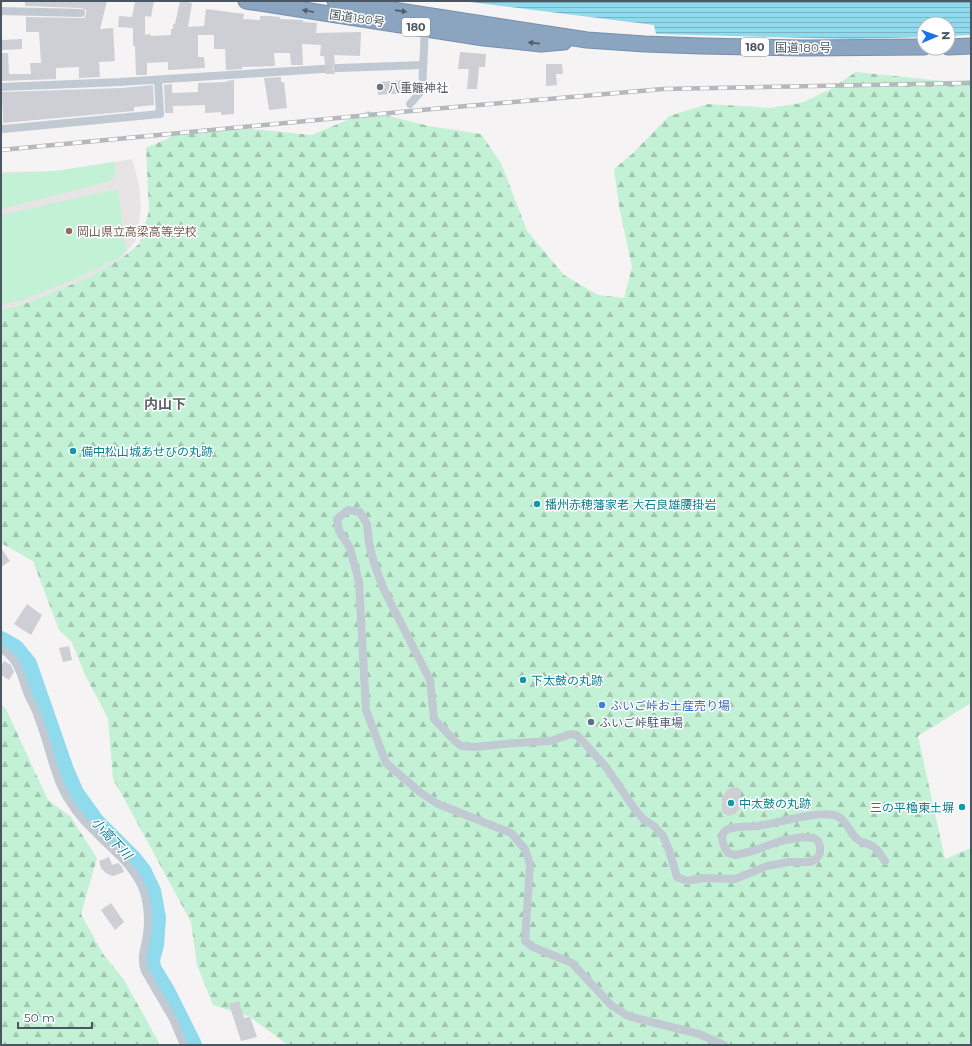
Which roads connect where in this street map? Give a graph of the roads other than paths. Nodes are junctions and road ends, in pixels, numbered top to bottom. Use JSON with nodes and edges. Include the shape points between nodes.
{"nodes":[{"id":1,"x":246,"y":1,"type":"edge"},
{"id":2,"x":335,"y":1,"type":"edge"},
{"id":3,"x":1,"y":11,"type":"edge"},
{"id":4,"x":81,"y":13,"type":"dead end"},
{"id":5,"x":425,"y":28,"type":"junction"},
{"id":6,"x":587,"y":40,"type":"junction"},
{"id":7,"x":971,"y":46,"type":"edge"},
{"id":8,"x":916,"y":47,"type":"edge"},
{"id":9,"x":956,"y":47,"type":"edge"},
{"id":10,"x":423,"y":66,"type":"junction"},
{"id":11,"x":338,"y":68,"type":"tunnel mouth"},
{"id":12,"x":322,"y":69,"type":"tunnel mouth"},
{"id":13,"x":158,"y":80,"type":"junction"},
{"id":14,"x":1,"y":87,"type":"edge"},
{"id":15,"x":410,"y":104,"type":"dead end"},
{"id":16,"x":1,"y":128,"type":"edge"},
{"id":17,"x":1,"y":649,"type":"edge"},
{"id":18,"x":885,"y":861,"type":"dead end"},
{"id":19,"x":184,"y":1045,"type":"edge"},
{"id":20,"x":724,"y":1045,"type":"edge"}],
"edges":[{"from":5,"to":1,"type":"highway","name":"国道180号","number":"180","one_way":true},
{"from":2,"to":6,"type":"highway","name":"国道180号","number":"180","one_way":true},
{"from":3,"to":4,"type":"street"},
{"from":6,"to":5,"type":"highway","name":"国道180号","number":"180","one_way":true,"via":[[541,44]]},
{"from":5,"to":10,"type":"street"},
{"from":6,"to":8,"type":"highway","name":"国道180号","number":"180","via":[[702,46]]},
{"from":7,"to":9,"type":"highway"},
{"from":10,"to":11,"type":"street"},
{"from":10,"to":15,"type":"street","via":[[422,90]]},
{"from":12,"to":13,"type":"street"},
{"from":13,"to":14,"type":"street"},
{"from":13,"to":16,"type":"street","via":[[160,114]]},
{"from":17,"to":19,"type":"street","via":[[15,660],[21,673],[61,785],[70,802],[79,816],[132,869],[142,888],[148,921],[142,954],[144,971],[173,1019]]},
{"from":18,"to":20,"type":"street","via":[[875,847],[857,840],[843,820],[835,815],[823,815],[730,828],[723,834],[724,847],[728,853],[735,855],[803,837],[814,838],[820,846],[820,853],[811,862],[767,866],[735,879],[703,878],[687,881],[678,877],[675,872],[663,836],[643,819],[606,767],[577,735],[571,734],[550,741],[461,746],[434,719],[430,680],[384,590],[374,563],[367,524],[360,512],[348,510],[337,519],[339,531],[350,548],[359,582],[366,710],[386,763],[438,804],[511,833],[524,850],[530,864],[525,941],[533,947],[572,963],[611,1005],[628,1016],[699,1034]]}]}
